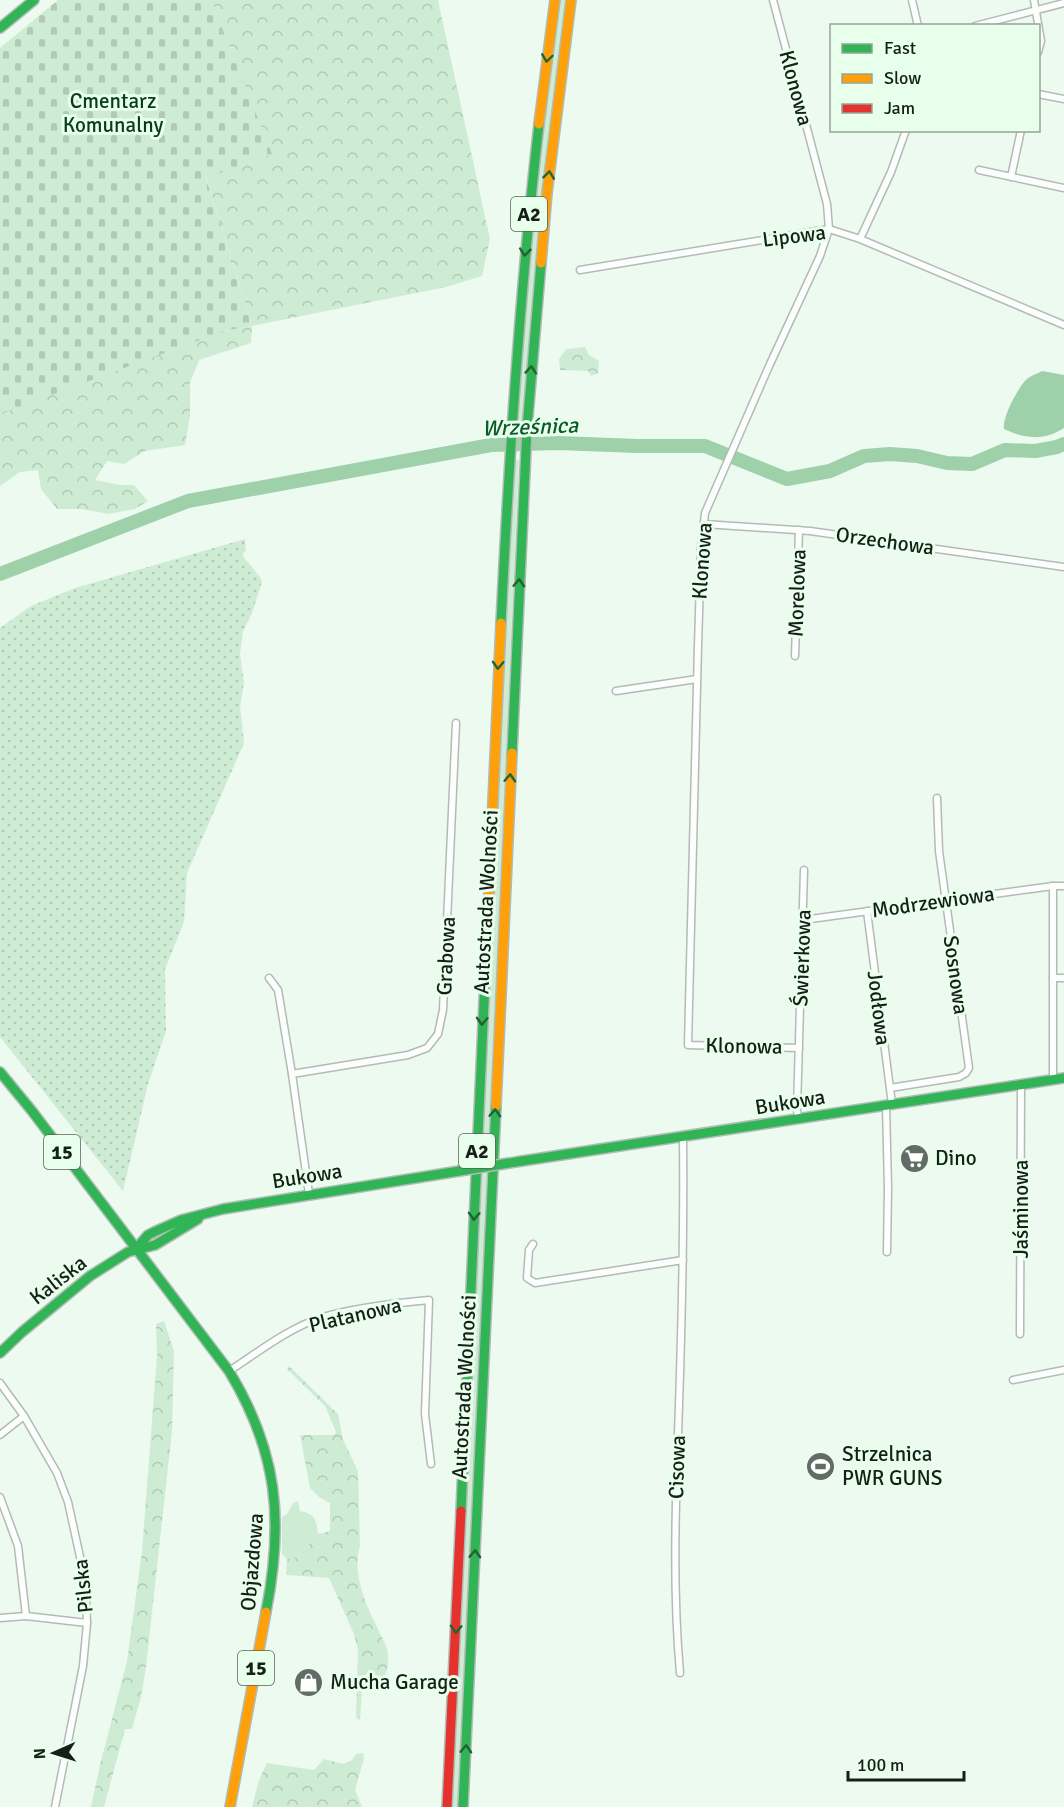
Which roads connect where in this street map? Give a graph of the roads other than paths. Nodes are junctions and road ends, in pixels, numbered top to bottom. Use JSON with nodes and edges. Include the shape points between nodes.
{"nodes":[{"id":1,"x":34,"y":0,"type":"edge"},
{"id":2,"x":555,"y":0,"type":"edge"},
{"id":3,"x":571,"y":0,"type":"edge"},
{"id":4,"x":773,"y":0,"type":"edge"},
{"id":5,"x":912,"y":0,"type":"edge"},
{"id":6,"x":1034,"y":0,"type":"edge"},
{"id":7,"x":1064,"y":3,"type":"edge"},
{"id":8,"x":1036,"y":10,"type":"junction"},
{"id":9,"x":918,"y":24,"type":"edge"},
{"id":10,"x":983,"y":24,"type":"edge"},
{"id":11,"x":1038,"y":24,"type":"edge"},
{"id":12,"x":0,"y":28,"type":"edge"},
{"id":13,"x":1040,"y":94,"type":"edge"},
{"id":14,"x":1064,"y":99,"type":"edge"},
{"id":15,"x":905,"y":132,"type":"edge"},
{"id":16,"x":1021,"y":132,"type":"edge"},
{"id":17,"x":979,"y":170,"type":"dead end"},
{"id":18,"x":1011,"y":177,"type":"junction"},
{"id":19,"x":1064,"y":188,"type":"edge"},
{"id":20,"x":829,"y":229,"type":"junction"},
{"id":21,"x":860,"y":239,"type":"junction"},
{"id":22,"x":580,"y":270,"type":"dead end"},
{"id":23,"x":1064,"y":325,"type":"edge"},
{"id":24,"x":704,"y":524,"type":"junction"},
{"id":25,"x":799,"y":530,"type":"junction"},
{"id":26,"x":1064,"y":567,"type":"edge"},
{"id":27,"x":795,"y":656,"type":"dead end"},
{"id":28,"x":697,"y":679,"type":"junction"},
{"id":29,"x":616,"y":691,"type":"dead end"},
{"id":30,"x":456,"y":723,"type":"dead end"},
{"id":31,"x":937,"y":798,"type":"dead end"},
{"id":32,"x":804,"y":870,"type":"dead end"},
{"id":33,"x":1053,"y":886,"type":"junction"},
{"id":34,"x":1064,"y":886,"type":"edge"},
{"id":35,"x":946,"y":901,"type":"junction"},
{"id":36,"x":867,"y":911,"type":"junction"},
{"id":37,"x":803,"y":920,"type":"junction"},
{"id":38,"x":269,"y":978,"type":"dead end"},
{"id":39,"x":1053,"y":978,"type":"junction"},
{"id":40,"x":1064,"y":978,"type":"edge"},
{"id":41,"x":799,"y":1048,"type":"junction"},
{"id":42,"x":0,"y":1072,"type":"edge"},
{"id":43,"x":292,"y":1074,"type":"junction"},
{"id":44,"x":1064,"y":1078,"type":"edge"},
{"id":45,"x":1053,"y":1080,"type":"junction"},
{"id":46,"x":1021,"y":1084,"type":"junction"},
{"id":47,"x":890,"y":1088,"type":"junction"},
{"id":48,"x":889,"y":1105,"type":"junction"},
{"id":49,"x":798,"y":1119,"type":"junction"},
{"id":50,"x":683,"y":1136,"type":"junction"},
{"id":51,"x":309,"y":1194,"type":"junction"},
{"id":52,"x":533,"y":1244,"type":"dead end"},
{"id":53,"x":136,"y":1249,"type":"junction"},
{"id":54,"x":887,"y":1252,"type":"dead end"},
{"id":55,"x":683,"y":1260,"type":"junction"},
{"id":56,"x":1020,"y":1334,"type":"dead end"},
{"id":57,"x":2,"y":1349,"type":"edge"},
{"id":58,"x":1064,"y":1370,"type":"edge"},
{"id":59,"x":229,"y":1371,"type":"junction"},
{"id":60,"x":1013,"y":1380,"type":"dead end"},
{"id":61,"x":0,"y":1383,"type":"edge"},
{"id":62,"x":24,"y":1416,"type":"junction"},
{"id":63,"x":0,"y":1435,"type":"edge"},
{"id":64,"x":431,"y":1464,"type":"dead end"},
{"id":65,"x":0,"y":1497,"type":"edge"},
{"id":66,"x":26,"y":1616,"type":"junction"},
{"id":67,"x":0,"y":1618,"type":"edge"},
{"id":68,"x":87,"y":1623,"type":"junction"},
{"id":69,"x":680,"y":1673,"type":"dead end"},
{"id":70,"x":55,"y":1807,"type":"edge"},
{"id":71,"x":230,"y":1807,"type":"edge"},
{"id":72,"x":447,"y":1807,"type":"edge"},
{"id":73,"x":464,"y":1807,"type":"edge"}],
"edges":[{"from":1,"to":12,"type":"main road"},
{"from":2,"to":72,"type":"main road","name":"Autostrada Wolności","number":"A2","one_way":true,"via":[[533,168],[509,459]]},
{"from":73,"to":3,"type":"main road","name":"Autostrada Wolności","number":"A2","one_way":true,"via":[[526,428],[547,193]]},
{"from":4,"to":20,"type":"street","name":"Klonowa","via":[[827,204]]},
{"from":5,"to":9,"type":"street"},
{"from":6,"to":8,"type":"street"},
{"from":7,"to":8,"type":"street"},
{"from":8,"to":10,"type":"street"},
{"from":8,"to":11,"type":"street"},
{"from":13,"to":14,"type":"street"},
{"from":15,"to":21,"type":"street"},
{"from":16,"to":18,"type":"street"},
{"from":17,"to":18,"type":"street"},
{"from":18,"to":19,"type":"street"},
{"from":20,"to":21,"type":"street","name":"Lipowa"},
{"from":20,"to":22,"type":"street","name":"Lipowa"},
{"from":20,"to":24,"type":"street","name":"Klonowa","via":[[727,461]]},
{"from":21,"to":23,"type":"street","name":"Lipowa"},
{"from":24,"to":25,"type":"street","name":"Orzechowa"},
{"from":24,"to":28,"type":"street","name":"Klonowa"},
{"from":25,"to":26,"type":"street","name":"Orzechowa"},
{"from":25,"to":27,"type":"street","name":"Morelowa"},
{"from":28,"to":29,"type":"street"},
{"from":28,"to":41,"type":"street","name":"Klonowa","via":[[688,1045]]},
{"from":30,"to":43,"type":"street","name":"Grabowa","via":[[443,1010],[438,1034],[427,1047],[408,1055]]},
{"from":31,"to":35,"type":"street","name":"Sosnowa"},
{"from":32,"to":37,"type":"street","name":"Świerkowa"},
{"from":33,"to":34,"type":"street","name":"Modrzewiowa"},
{"from":33,"to":35,"type":"street","name":"Modrzewiowa"},
{"from":33,"to":39,"type":"street"},
{"from":35,"to":36,"type":"street","name":"Modrzewiowa"},
{"from":35,"to":47,"type":"street","name":"Sosnowa","via":[[969,1068],[959,1077]]},
{"from":36,"to":37,"type":"street","name":"Modrzewiowa"},
{"from":36,"to":47,"type":"street","name":"Jodłowa"},
{"from":37,"to":41,"type":"street","name":"Świerkowa"},
{"from":38,"to":43,"type":"street","via":[[278,990]]},
{"from":39,"to":40,"type":"street"},
{"from":39,"to":45,"type":"street"},
{"from":41,"to":49,"type":"street","name":"Świerkowa"},
{"from":42,"to":53,"type":"main road","number":"15"},
{"from":43,"to":51,"type":"street"},
{"from":44,"to":45,"type":"main road","name":"Bukowa"},
{"from":45,"to":46,"type":"main road","name":"Bukowa"},
{"from":46,"to":48,"type":"main road","name":"Bukowa"},
{"from":46,"to":56,"type":"street","name":"Jaśminowa"},
{"from":47,"to":48,"type":"street","name":"Jodłowa"},
{"from":48,"to":49,"type":"main road","name":"Bukowa"},
{"from":48,"to":54,"type":"street","name":"Jodłowa"},
{"from":49,"to":50,"type":"main road","name":"Bukowa"},
{"from":50,"to":51,"type":"main road","name":"Bukowa","bridge":true},
{"from":50,"to":55,"type":"street","name":"Cisowa"},
{"from":51,"to":53,"type":"main road","name":"Bukowa","via":[[239,1205],[181,1220],[148,1235]]},
{"from":52,"to":55,"type":"street","via":[[527,1278],[535,1283]]},
{"from":53,"to":57,"type":"main road","name":"Kaliska","via":[[90,1276]]},
{"from":53,"to":59,"type":"main road","name":"Objazdowa","number":"15"},
{"from":55,"to":69,"type":"street","name":"Cisowa","via":[[675,1498],[675,1620]]},
{"from":58,"to":60,"type":"street"},
{"from":59,"to":64,"type":"street","name":"Platanowa","via":[[320,1318],[429,1300],[425,1414]]},
{"from":59,"to":71,"type":"main road","name":"Objazdowa","number":"15","via":[[250,1408],[263,1443],[273,1483],[277,1524],[273,1568]]},
{"from":61,"to":62,"type":"street","name":"Pilska"},
{"from":62,"to":63,"type":"street"},
{"from":62,"to":68,"type":"street","name":"Pilska","via":[[57,1473],[68,1502],[81,1556]]},
{"from":65,"to":66,"type":"street","via":[[18,1546]]},
{"from":66,"to":67,"type":"street"},
{"from":66,"to":68,"type":"street"},
{"from":68,"to":70,"type":"street","name":"Pilska","via":[[83,1666]]}]}
